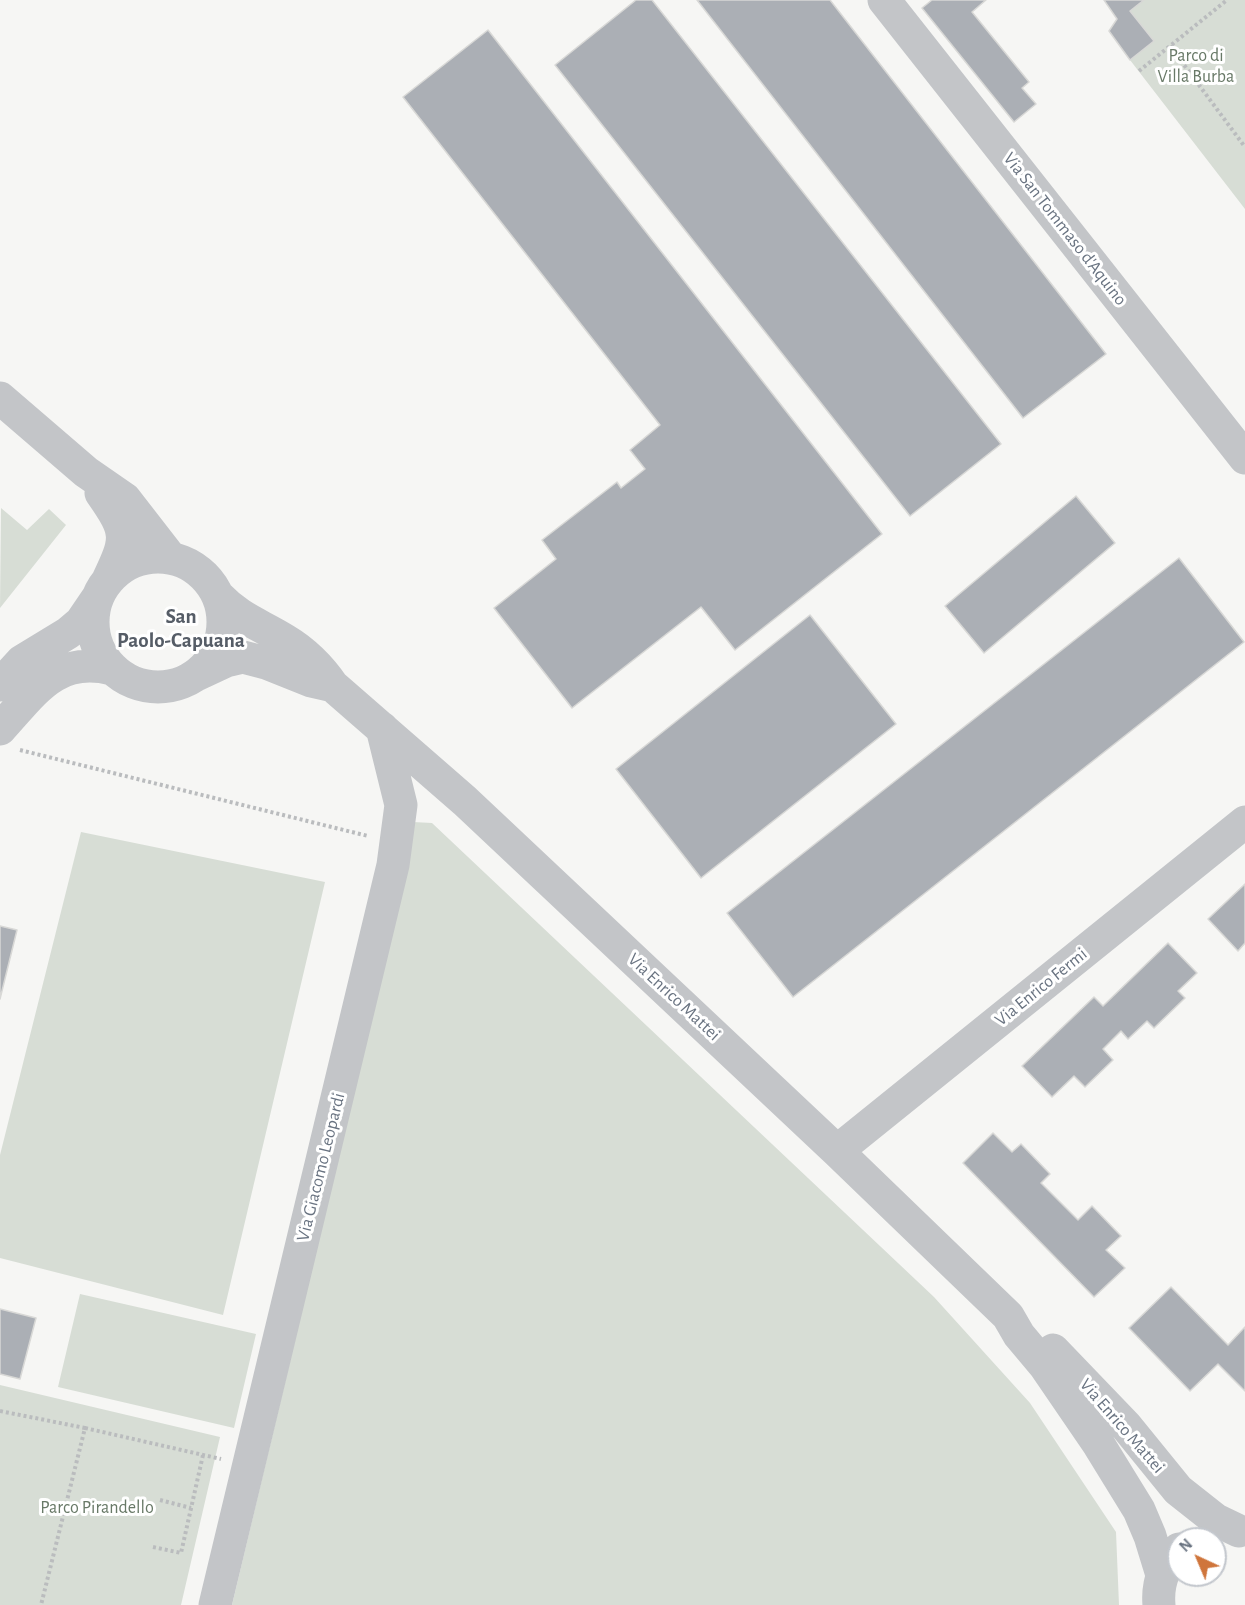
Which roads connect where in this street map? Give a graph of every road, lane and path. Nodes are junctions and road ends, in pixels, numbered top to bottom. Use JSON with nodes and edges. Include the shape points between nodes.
{"nodes":[{"id":1,"x":884,"y":0,"type":"edge"},
{"id":2,"x":1227,"y":0,"type":"edge"},
{"id":3,"x":1170,"y":46,"type":"junction"},
{"id":4,"x":1139,"y":71,"type":"dead end"},
{"id":5,"x":1245,"y":147,"type":"edge"},
{"id":6,"x":0,"y":398,"type":"edge"},
{"id":7,"x":1245,"y":458,"type":"edge"},
{"id":8,"x":86,"y":472,"type":"junction"},
{"id":9,"x":170,"y":557,"type":"junction"},
{"id":10,"x":102,"y":589,"type":"junction"},
{"id":11,"x":218,"y":596,"type":"junction"},
{"id":12,"x":112,"y":669,"type":"junction"},
{"id":13,"x":195,"y":675,"type":"junction"},
{"id":14,"x":0,"y":685,"type":"edge"},
{"id":15,"x":333,"y":686,"type":"junction"},
{"id":16,"x":382,"y":728,"type":"junction"},
{"id":17,"x":6,"y":738,"type":"edge"},
{"id":18,"x":1245,"y":822,"type":"edge"},
{"id":19,"x":375,"y":838,"type":"dead end"},
{"id":20,"x":837,"y":1151,"type":"junction"},
{"id":21,"x":1008,"y":1316,"type":"junction"},
{"id":22,"x":0,"y":1410,"type":"edge"},
{"id":23,"x":84,"y":1428,"type":"junction"},
{"id":24,"x":203,"y":1455,"type":"junction"},
{"id":25,"x":225,"y":1460,"type":"dead end"},
{"id":26,"x":160,"y":1500,"type":"dead end"},
{"id":27,"x":191,"y":1508,"type":"junction"},
{"id":28,"x":1227,"y":1532,"type":"edge"},
{"id":29,"x":1242,"y":1532,"type":"edge"},
{"id":30,"x":153,"y":1547,"type":"dead end"},
{"id":31,"x":1167,"y":1576,"type":"edge"},
{"id":32,"x":42,"y":1605,"type":"edge"},
{"id":33,"x":215,"y":1605,"type":"edge"}],
"edges":[{"from":1,"to":7,"type":"street","name":"Via San Tommaso d'Aquino"},
{"from":2,"to":3,"type":"path"},
{"from":3,"to":4,"type":"path"},
{"from":3,"to":5,"type":"path"},
{"from":6,"to":8,"type":"street"},
{"from":8,"to":9,"type":"street","via":[[125,499]]},
{"from":8,"to":10,"type":"street","via":[[121,527],[123,547]]},
{"from":9,"to":10,"type":"street","via":[[135,561],[120,569]]},
{"from":9,"to":11,"type":"street","via":[[207,578]]},
{"from":10,"to":12,"type":"street","via":[[93,614],[94,634]]},
{"from":10,"to":14,"type":"street","via":[[81,622],[22,660]]},
{"from":11,"to":13,"type":"street","via":[[223,614],[218,647]]},
{"from":11,"to":15,"type":"street","name":"Via Enrico Mattei","via":[[241,617],[305,654]]},
{"from":12,"to":13,"type":"street","via":[[146,686],[162,687]]},
{"from":12,"to":17,"type":"street","via":[[98,665],[64,669],[44,681]]},
{"from":13,"to":15,"type":"street","name":"Via Enrico Mattei","via":[[243,657]]},
{"from":15,"to":16,"type":"street","name":"Via Enrico Mattei"},
{"from":16,"to":20,"type":"street","name":"Via Enrico Mattei","via":[[465,801]]},
{"from":16,"to":33,"type":"street","name":"Via Giacomo Leopardi","via":[[401,805],[393,865]]},
{"from":17,"to":19,"type":"path"},
{"from":18,"to":20,"type":"street","name":"Via Enrico Fermi"},
{"from":20,"to":21,"type":"street","name":"Via Enrico Mattei"},
{"from":21,"to":29,"type":"street","name":"Via Enrico Mattei","via":[[1029,1328],[1058,1354],[1126,1426],[1178,1490],[1216,1520]]},
{"from":21,"to":31,"type":"street","name":"Via Enrico Mattei","via":[[1099,1445],[1139,1510]]},
{"from":22,"to":23,"type":"path"},
{"from":23,"to":24,"type":"path"},
{"from":23,"to":32,"type":"path"},
{"from":24,"to":25,"type":"path"},
{"from":24,"to":27,"type":"path"},
{"from":26,"to":27,"type":"path"},
{"from":27,"to":30,"type":"path","via":[[181,1553]]},
{"from":28,"to":29,"type":"street"}]}
